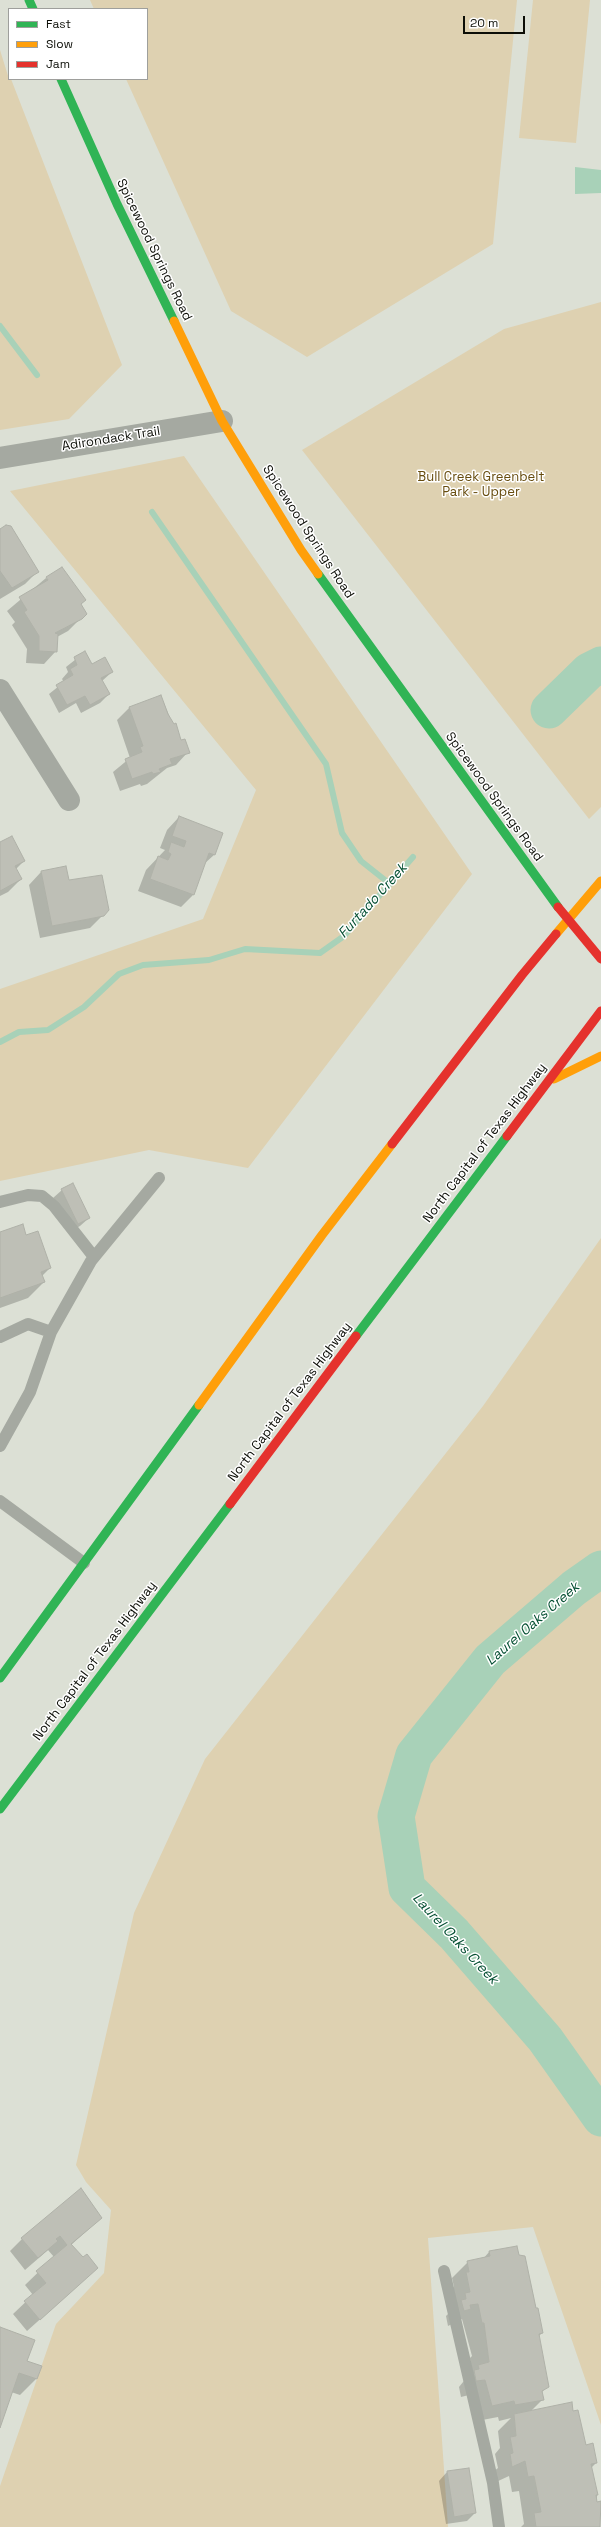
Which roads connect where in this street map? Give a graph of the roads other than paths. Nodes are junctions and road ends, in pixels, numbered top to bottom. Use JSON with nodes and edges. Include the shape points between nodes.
{"nodes":[{"id":1,"x":61,"y":80,"type":"edge"},
{"id":2,"x":222,"y":421,"type":"junction"},
{"id":3,"x":0,"y":458,"type":"edge"},
{"id":4,"x":0,"y":690,"type":"edge"},
{"id":5,"x":69,"y":800,"type":"dead end"},
{"id":6,"x":601,"y":881,"type":"edge"},
{"id":7,"x":567,"y":919,"type":"junction"},
{"id":8,"x":601,"y":959,"type":"edge"},
{"id":9,"x":601,"y":1011,"type":"edge"},
{"id":10,"x":601,"y":1056,"type":"edge"},
{"id":11,"x":545,"y":1085,"type":"junction"},
{"id":12,"x":159,"y":1178,"type":"dead end"},
{"id":13,"x":0,"y":1202,"type":"edge"},
{"id":14,"x":94,"y":1257,"type":"junction"},
{"id":15,"x":52,"y":1332,"type":"junction"},
{"id":16,"x":0,"y":1337,"type":"edge"},
{"id":17,"x":0,"y":1446,"type":"edge"},
{"id":18,"x":0,"y":1501,"type":"edge"},
{"id":19,"x":84,"y":1563,"type":"junction"},
{"id":20,"x":0,"y":1678,"type":"edge"},
{"id":21,"x":0,"y":1809,"type":"edge"},
{"id":22,"x":444,"y":2271,"type":"dead end"},
{"id":23,"x":499,"y":2527,"type":"edge"}],
"edges":[{"from":1,"to":2,"type":"main road","name":"Spicewood Springs Road","via":[[117,204]]},
{"from":2,"to":3,"type":"street","name":"Adirondack Trail"},
{"from":2,"to":7,"type":"main road","name":"Spicewood Springs Road","via":[[301,550]]},
{"from":4,"to":5,"type":"street"},
{"from":6,"to":7,"type":"main road"},
{"from":7,"to":8,"type":"main road","name":"Spicewood Springs Road"},
{"from":7,"to":19,"type":"main road","via":[[322,1235]]},
{"from":9,"to":11,"type":"main road","name":"North Capital of Texas Highway"},
{"from":10,"to":11,"type":"main road","via":[[577,1066]]},
{"from":11,"to":21,"type":"main road","name":"North Capital of Texas Highway"},
{"from":12,"to":14,"type":"lane"},
{"from":13,"to":14,"type":"lane","via":[[28,1195],[42,1196],[54,1206]]},
{"from":14,"to":15,"type":"lane"},
{"from":15,"to":16,"type":"lane","via":[[28,1324]]},
{"from":15,"to":17,"type":"lane","via":[[30,1392]]},
{"from":18,"to":19,"type":"lane"},
{"from":19,"to":20,"type":"main road"},
{"from":22,"to":23,"type":"lane","via":[[493,2483]]}]}
